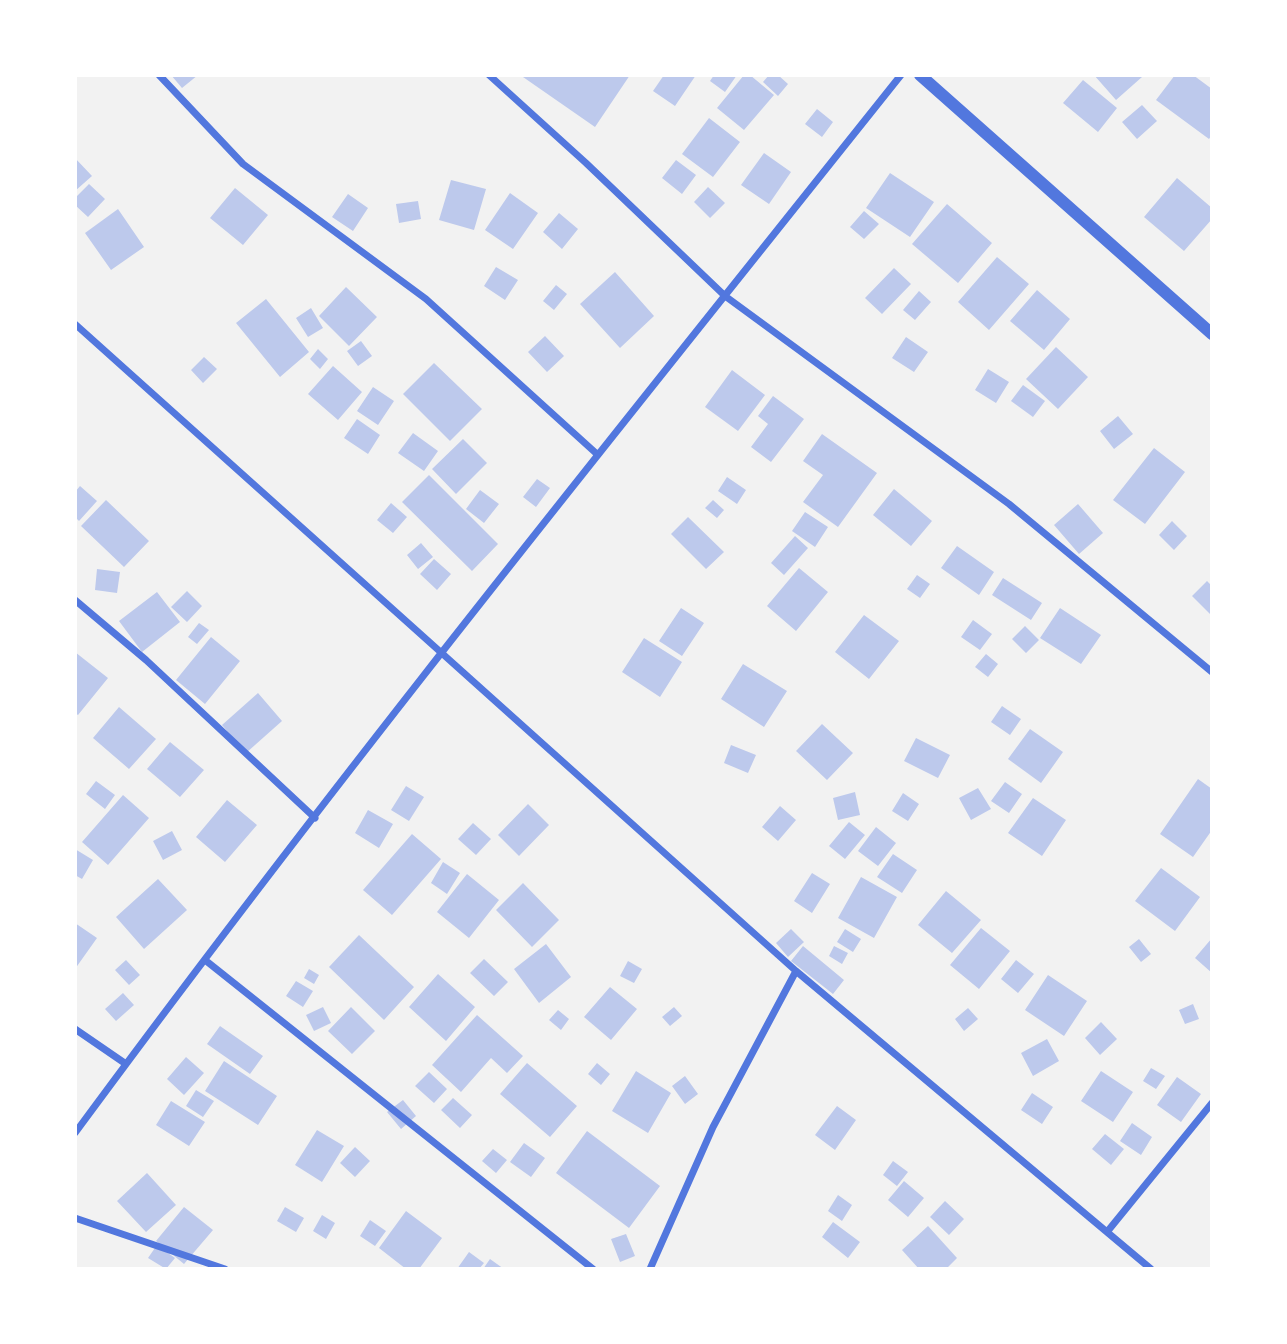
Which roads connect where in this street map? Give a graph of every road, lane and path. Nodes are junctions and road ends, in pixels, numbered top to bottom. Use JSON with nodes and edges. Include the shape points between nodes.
{"nodes":[{"id":1,"x":159,"y":75,"type":"edge"},
{"id":2,"x":489,"y":75,"type":"edge"},
{"id":3,"x":901,"y":75,"type":"edge"},
{"id":4,"x":920,"y":75,"type":"edge"},
{"id":5,"x":725,"y":296,"type":"junction"},
{"id":6,"x":75,"y":324,"type":"edge"},
{"id":7,"x":1212,"y":334,"type":"edge"},
{"id":8,"x":598,"y":455,"type":"junction"},
{"id":9,"x":75,"y":600,"type":"edge"},
{"id":10,"x":441,"y":655,"type":"junction"},
{"id":11,"x":1212,"y":672,"type":"edge"},
{"id":12,"x":315,"y":818,"type":"junction"},
{"id":13,"x":205,"y":960,"type":"junction"},
{"id":14,"x":796,"y":971,"type":"junction"},
{"id":15,"x":75,"y":1029,"type":"edge"},
{"id":16,"x":126,"y":1064,"type":"junction"},
{"id":17,"x":1212,"y":1103,"type":"edge"},
{"id":18,"x":75,"y":1133,"type":"edge"},
{"id":19,"x":75,"y":1218,"type":"edge"},
{"id":20,"x":1107,"y":1232,"type":"junction"},
{"id":21,"x":225,"y":1269,"type":"edge"},
{"id":22,"x":593,"y":1269,"type":"edge"},
{"id":23,"x":650,"y":1269,"type":"edge"},
{"id":24,"x":1151,"y":1269,"type":"edge"}],
"edges":[{"from":1,"to":8,"type":"street","via":[[243,164],[426,299]]},
{"from":2,"to":5,"type":"street"},
{"from":3,"to":5,"type":"street"},
{"from":4,"to":7,"type":"street"},
{"from":5,"to":8,"type":"street"},
{"from":5,"to":11,"type":"street","via":[[1009,504]]},
{"from":6,"to":10,"type":"street"},
{"from":8,"to":10,"type":"street"},
{"from":9,"to":12,"type":"street"},
{"from":10,"to":12,"type":"street"},
{"from":10,"to":14,"type":"street"},
{"from":12,"to":13,"type":"street"},
{"from":13,"to":16,"type":"street"},
{"from":13,"to":22,"type":"street"},
{"from":14,"to":20,"type":"street"},
{"from":14,"to":23,"type":"street","via":[[713,1127]]},
{"from":15,"to":16,"type":"street"},
{"from":16,"to":18,"type":"street"},
{"from":17,"to":20,"type":"street"},
{"from":19,"to":21,"type":"street"},
{"from":20,"to":24,"type":"street"}]}
